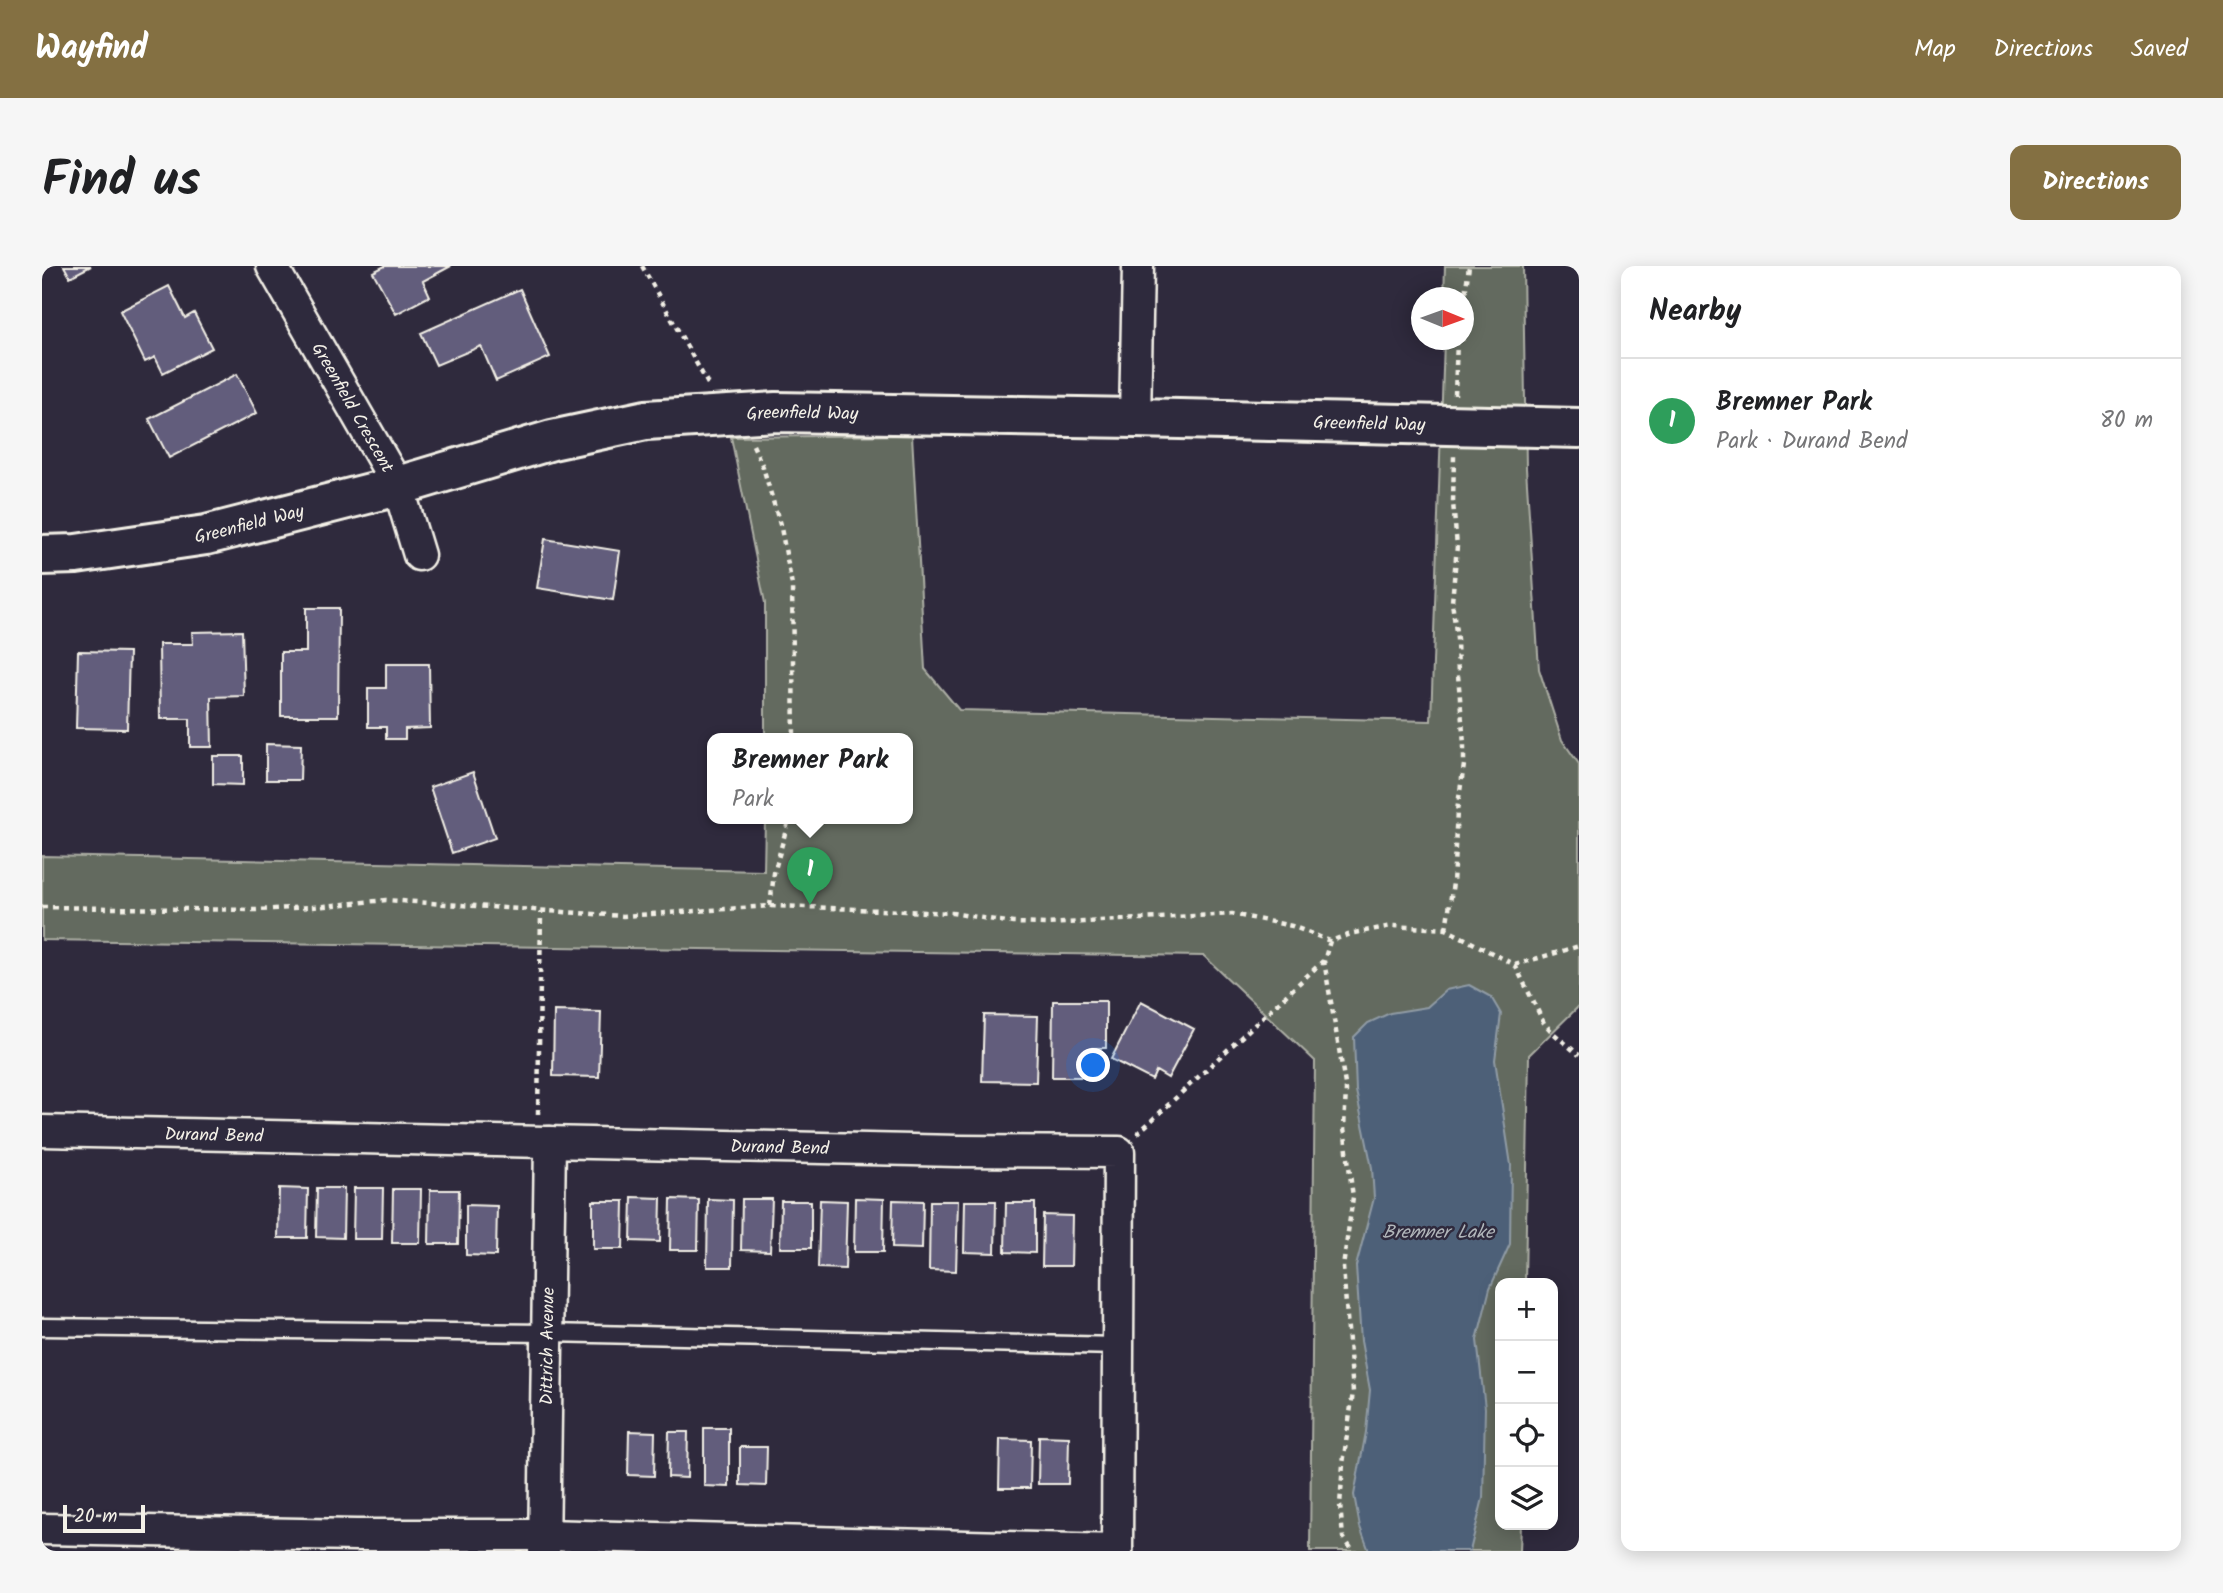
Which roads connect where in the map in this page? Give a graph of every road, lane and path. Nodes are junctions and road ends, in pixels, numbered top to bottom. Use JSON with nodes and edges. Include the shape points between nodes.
{"nodes":[{"id":1,"x":272,"y":266,"type":"edge"},
{"id":2,"x":642,"y":266,"type":"edge"},
{"id":3,"x":1138,"y":266,"type":"edge"},
{"id":4,"x":1469,"y":266,"type":"edge"},
{"id":5,"x":1466,"y":287,"type":"edge"},
{"id":6,"x":1456,"y":350,"type":"edge"},
{"id":7,"x":733,"y":415,"type":"junction"},
{"id":8,"x":1135,"y":418,"type":"junction"},
{"id":9,"x":1455,"y":425,"type":"junction"},
{"id":10,"x":1579,"y":428,"type":"edge"},
{"id":11,"x":398,"y":486,"type":"junction"},
{"id":12,"x":42,"y":555,"type":"edge"},
{"id":13,"x":419,"y":555,"type":"dead end"},
{"id":14,"x":794,"y":733,"type":"edge"},
{"id":15,"x":788,"y":824,"type":"edge"},
{"id":16,"x":770,"y":906,"type":"junction"},
{"id":17,"x":42,"y":907,"type":"edge"},
{"id":18,"x":541,"y":912,"type":"junction"},
{"id":19,"x":1446,"y":929,"type":"junction"},
{"id":20,"x":1330,"y":940,"type":"junction"},
{"id":21,"x":1579,"y":946,"type":"edge"},
{"id":22,"x":1324,"y":961,"type":"junction"},
{"id":23,"x":1515,"y":965,"type":"junction"},
{"id":24,"x":1579,"y":1055,"type":"edge"},
{"id":25,"x":42,"y":1131,"type":"edge"},
{"id":26,"x":550,"y":1142,"type":"junction"},
{"id":27,"x":1119,"y":1152,"type":"junction"},
{"id":28,"x":42,"y":1327,"type":"edge"},
{"id":29,"x":549,"y":1334,"type":"junction"},
{"id":30,"x":1118,"y":1346,"type":"junction"},
{"id":31,"x":42,"y":1529,"type":"edge"},
{"id":32,"x":544,"y":1543,"type":"edge"},
{"id":33,"x":1117,"y":1551,"type":"edge"},
{"id":34,"x":1353,"y":1551,"type":"edge"}],
"edges":[{"from":1,"to":11,"type":"street","name":"Greenfield Crescent"},
{"from":2,"to":7,"type":"path","via":[[696,365]]},
{"from":3,"to":8,"type":"street"},
{"from":4,"to":5,"type":"path"},
{"from":6,"to":9,"type":"path"},
{"from":7,"to":8,"type":"street","name":"Greenfield Way"},
{"from":7,"to":11,"type":"street","name":"Greenfield Way","via":[[646,420],[552,440]]},
{"from":7,"to":14,"type":"path","via":[[763,467],[787,555],[794,617]]},
{"from":8,"to":9,"type":"street","name":"Greenfield Way"},
{"from":9,"to":10,"type":"street","name":"Greenfield Way"},
{"from":9,"to":19,"type":"path","via":[[1457,546],[1452,602],[1464,744]]},
{"from":11,"to":12,"type":"street","name":"Greenfield Way","via":[[206,535]]},
{"from":11,"to":13,"type":"street","name":"Greenfield Crescent"},
{"from":15,"to":16,"type":"path"},
{"from":16,"to":18,"type":"path","via":[[623,916]]},
{"from":16,"to":20,"type":"path","via":[[952,913],[1046,924],[1233,914],[1292,926]]},
{"from":17,"to":18,"type":"path","via":[[255,910],[386,900]]},
{"from":18,"to":26,"type":"path","via":[[538,1116]]},
{"from":19,"to":20,"type":"path","via":[[1392,926]]},
{"from":19,"to":23,"type":"path"},
{"from":20,"to":22,"type":"path"},
{"from":21,"to":23,"type":"path"},
{"from":22,"to":27,"type":"path"},
{"from":22,"to":34,"type":"path","via":[[1346,1090],[1344,1128],[1353,1197],[1343,1267],[1353,1392],[1340,1505],[1343,1537]]},
{"from":23,"to":24,"type":"path","via":[[1544,1023]]},
{"from":25,"to":26,"type":"street","name":"Durand Bend"},
{"from":26,"to":27,"type":"street","name":"Durand Bend"},
{"from":26,"to":29,"type":"street","name":"Dittrich Avenue"},
{"from":27,"to":30,"type":"street"},
{"from":28,"to":29,"type":"lane"},
{"from":29,"to":30,"type":"lane"},
{"from":29,"to":32,"type":"street","name":"Dittrich Avenue"},
{"from":30,"to":33,"type":"street"},
{"from":31,"to":32,"type":"street"},
{"from":32,"to":33,"type":"street"}]}
